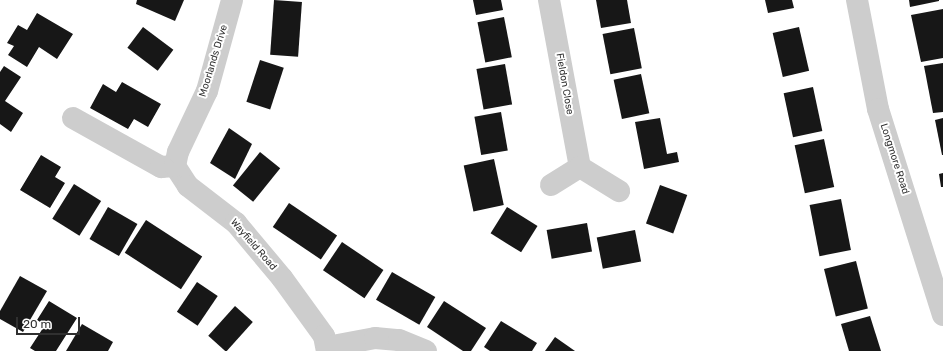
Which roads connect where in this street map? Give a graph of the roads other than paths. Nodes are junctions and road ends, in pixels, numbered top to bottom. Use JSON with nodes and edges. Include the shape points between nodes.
{"nodes":[{"id":1,"x":232,"y":0,"type":"edge"},
{"id":2,"x":549,"y":0,"type":"edge"},
{"id":3,"x":857,"y":0,"type":"edge"},
{"id":4,"x":73,"y":118,"type":"dead end"},
{"id":5,"x":175,"y":166,"type":"junction"},
{"id":6,"x":580,"y":167,"type":"junction"},
{"id":7,"x":550,"y":185,"type":"dead end"},
{"id":8,"x":619,"y":192,"type":"dead end"},
{"id":9,"x":943,"y":315,"type":"edge"},
{"id":10,"x":327,"y":349,"type":"edge"},
{"id":11,"x":426,"y":351,"type":"edge"}],
"edges":[{"from":1,"to":5,"type":"street","name":"Moorlands Drive","via":[[207,91],[178,152]]},
{"from":2,"to":6,"type":"street","name":"Fieldon Close"},
{"from":3,"to":9,"type":"street","name":"Longmore Road","via":[[878,109]]},
{"from":4,"to":5,"type":"street","via":[[161,167]]},
{"from":5,"to":10,"type":"street","name":"Wayfield Road","via":[[188,186],[236,223],[278,273],[324,336]]},
{"from":6,"to":7,"type":"street"},
{"from":6,"to":8,"type":"street"},
{"from":10,"to":11,"type":"street","via":[[374,338],[399,340]]}]}
